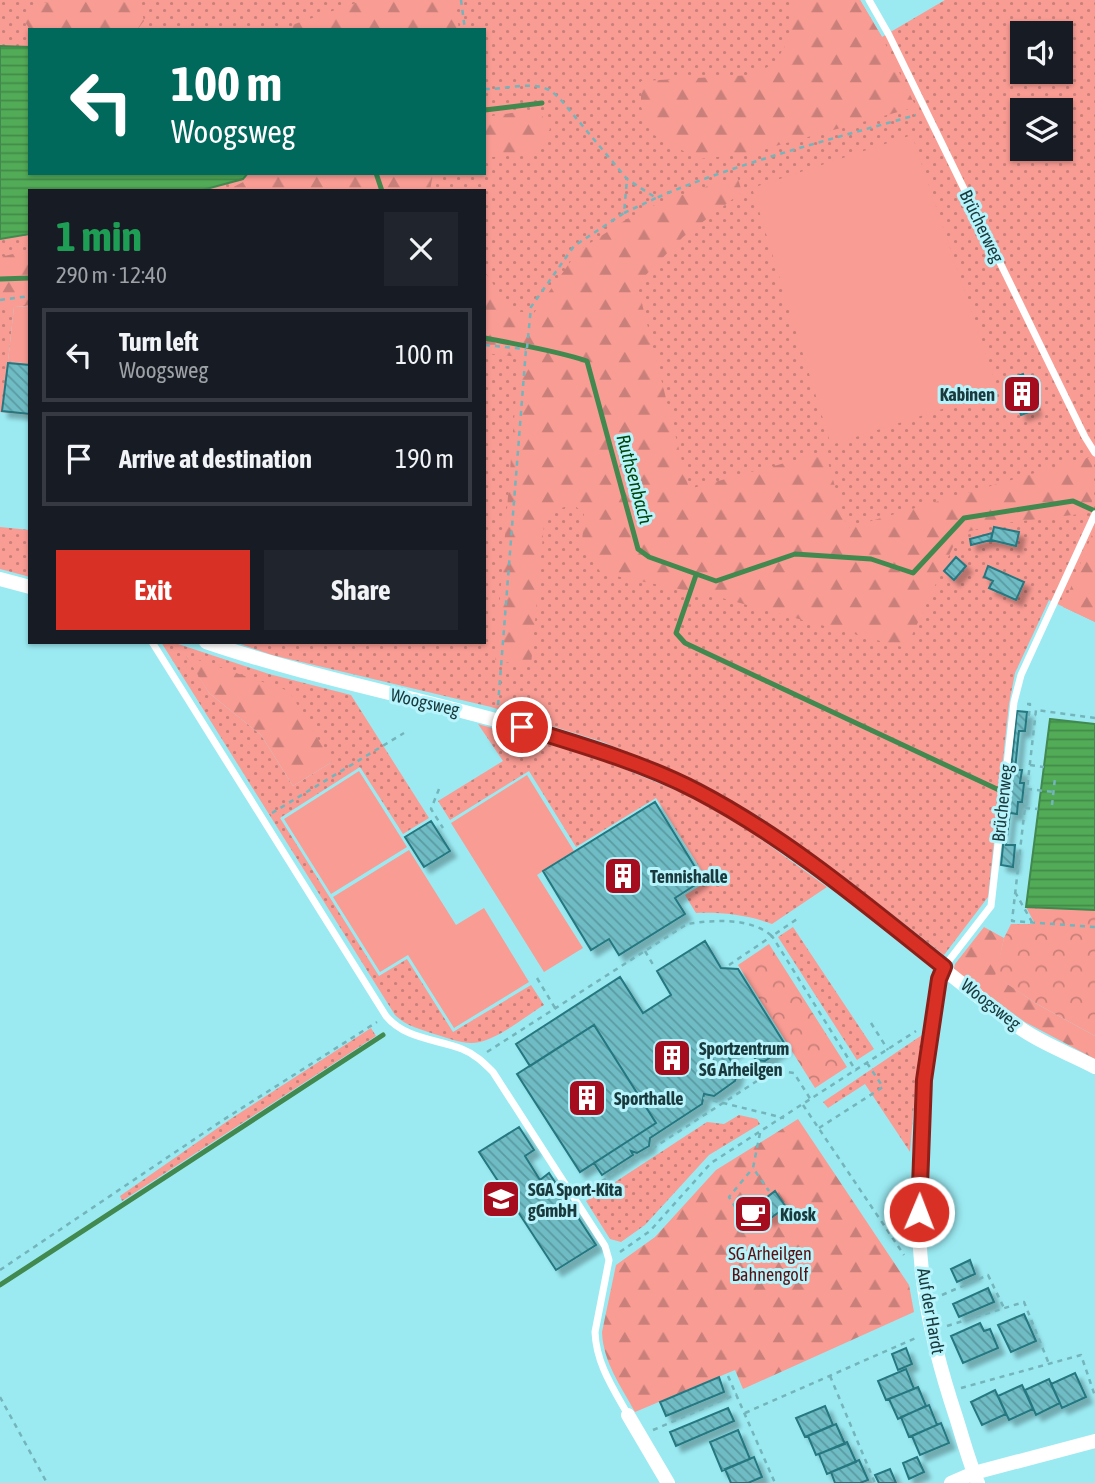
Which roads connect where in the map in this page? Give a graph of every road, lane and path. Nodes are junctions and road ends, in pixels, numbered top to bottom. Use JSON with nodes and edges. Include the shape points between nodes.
{"nodes":[{"id":1,"x":461,"y":0,"type":"edge"},
{"id":2,"x":869,"y":0,"type":"edge"},
{"id":3,"x":465,"y":28,"type":"edge"},
{"id":4,"x":486,"y":89,"type":"edge"},
{"id":5,"x":926,"y":113,"type":"junction"},
{"id":6,"x":626,"y":179,"type":"junction"},
{"id":7,"x":656,"y":198,"type":"junction"},
{"id":8,"x":624,"y":213,"type":"junction"},
{"id":9,"x":28,"y":296,"type":"edge"},
{"id":10,"x":0,"y":300,"type":"edge"},
{"id":11,"x":486,"y":345,"type":"edge"},
{"id":12,"x":526,"y":349,"type":"junction"},
{"id":13,"x":1095,"y":453,"type":"edge"},
{"id":14,"x":1095,"y":514,"type":"edge"},
{"id":15,"x":0,"y":579,"type":"edge"},
{"id":16,"x":28,"y":586,"type":"edge"},
{"id":17,"x":153,"y":644,"type":"edge"},
{"id":18,"x":212,"y":644,"type":"edge"},
{"id":19,"x":1029,"y":712,"type":"dead end"},
{"id":20,"x":1036,"y":715,"type":"junction"},
{"id":21,"x":1095,"y":718,"type":"edge"},
{"id":22,"x":497,"y":719,"type":"junction"},
{"id":23,"x":404,"y":733,"type":"dead end"},
{"id":24,"x":1030,"y":765,"type":"junction"},
{"id":25,"x":1044,"y":767,"type":"dead end"},
{"id":26,"x":1055,"y":778,"type":"dead end"},
{"id":27,"x":439,"y":789,"type":"dead end"},
{"id":28,"x":1027,"y":789,"type":"junction"},
{"id":29,"x":1054,"y":792,"type":"junction"},
{"id":30,"x":1052,"y":805,"type":"dead end"},
{"id":31,"x":1025,"y":808,"type":"junction"},
{"id":32,"x":1038,"y":809,"type":"dead end"},
{"id":33,"x":263,"y":819,"type":"junction"},
{"id":34,"x":443,"y":828,"type":"dead end"},
{"id":35,"x":1015,"y":892,"type":"junction"},
{"id":36,"x":800,"y":918,"type":"dead end"},
{"id":37,"x":1032,"y":922,"type":"junction"},
{"id":38,"x":1095,"y":927,"type":"edge"},
{"id":39,"x":772,"y":936,"type":"junction"},
{"id":40,"x":645,"y":951,"type":"junction"},
{"id":41,"x":729,"y":965,"type":"dead end"},
{"id":42,"x":944,"y":967,"type":"junction"},
{"id":43,"x":655,"y":968,"type":"dead end"},
{"id":44,"x":537,"y":978,"type":"dead end"},
{"id":45,"x":555,"y":1008,"type":"junction"},
{"id":46,"x":386,"y":1016,"type":"junction"},
{"id":47,"x":933,"y":1019,"type":"junction"},
{"id":48,"x":871,"y":1023,"type":"dead end"},
{"id":49,"x":888,"y":1050,"type":"junction"},
{"id":50,"x":478,"y":1058,"type":"junction"},
{"id":51,"x":867,"y":1063,"type":"junction"},
{"id":52,"x":1095,"y":1067,"type":"edge"},
{"id":53,"x":856,"y":1071,"type":"junction"},
{"id":54,"x":703,"y":1098,"type":"dead end"},
{"id":55,"x":811,"y":1100,"type":"junction"},
{"id":56,"x":723,"y":1103,"type":"junction"},
{"id":57,"x":803,"y":1105,"type":"junction"},
{"id":58,"x":784,"y":1118,"type":"junction"},
{"id":59,"x":819,"y":1128,"type":"junction"},
{"id":60,"x":760,"y":1133,"type":"junction"},
{"id":61,"x":754,"y":1168,"type":"junction"},
{"id":62,"x":769,"y":1191,"type":"dead end"},
{"id":63,"x":575,"y":1199,"type":"junction"},
{"id":64,"x":741,"y":1216,"type":"dead end"},
{"id":65,"x":609,"y":1260,"type":"junction"},
{"id":66,"x":908,"y":1262,"type":"dead end"},
{"id":67,"x":0,"y":1270,"type":"edge"},
{"id":68,"x":926,"y":1303,"type":"junction"},
{"id":69,"x":1004,"y":1308,"type":"junction"},
{"id":70,"x":932,"y":1330,"type":"junction"},
{"id":71,"x":1049,"y":1364,"type":"junction"},
{"id":72,"x":728,"y":1376,"type":"dead end"},
{"id":73,"x":830,"y":1377,"type":"junction"},
{"id":74,"x":947,"y":1391,"type":"junction"},
{"id":75,"x":737,"y":1394,"type":"junction"},
{"id":76,"x":1095,"y":1396,"type":"edge"},
{"id":77,"x":0,"y":1397,"type":"edge"},
{"id":78,"x":745,"y":1413,"type":"junction"},
{"id":79,"x":628,"y":1415,"type":"joint"},
{"id":80,"x":641,"y":1435,"type":"junction"},
{"id":81,"x":1095,"y":1441,"type":"edge"},
{"id":82,"x":976,"y":1478,"type":"edge"},
{"id":83,"x":47,"y":1483,"type":"edge"},
{"id":84,"x":668,"y":1483,"type":"edge"},
{"id":85,"x":775,"y":1483,"type":"edge"},
{"id":86,"x":875,"y":1483,"type":"edge"},
{"id":87,"x":951,"y":1483,"type":"edge"}],
"edges":[{"from":1,"to":3,"type":"path"},
{"from":2,"to":5,"type":"lane","name":"Brücherweg"},
{"from":4,"to":6,"type":"path","via":[[548,89]]},
{"from":5,"to":7,"type":"path","via":[[747,163]]},
{"from":5,"to":13,"type":"lane","name":"Brücherweg"},
{"from":6,"to":7,"type":"path"},
{"from":6,"to":8,"type":"path"},
{"from":7,"to":8,"type":"path"},
{"from":8,"to":12,"type":"path","via":[[574,246],[531,307],[526,355]]},
{"from":9,"to":10,"type":"path"},
{"from":11,"to":12,"type":"path"},
{"from":12,"to":22,"type":"path"},
{"from":14,"to":42,"type":"lane","name":"Brücherweg","via":[[1021,675],[991,906]]},
{"from":15,"to":16,"type":"street"},
{"from":17,"to":33,"type":"lane"},
{"from":18,"to":22,"type":"street","name":"Woogsweg","via":[[268,663]]},
{"from":19,"to":20,"type":"path"},
{"from":20,"to":21,"type":"path","via":[[1036,710]]},
{"from":20,"to":24,"type":"path"},
{"from":22,"to":42,"type":"street","name":"Woogsweg","via":[[598,750],[695,790],[754,823]]},
{"from":23,"to":33,"type":"path"},
{"from":24,"to":25,"type":"path"},
{"from":24,"to":28,"type":"path"},
{"from":26,"to":29,"type":"path"},
{"from":27,"to":34,"type":"path","via":[[431,809]]},
{"from":28,"to":29,"type":"path"},
{"from":28,"to":31,"type":"path"},
{"from":29,"to":30,"type":"path"},
{"from":31,"to":32,"type":"path"},
{"from":31,"to":35,"type":"path"},
{"from":33,"to":46,"type":"lane"},
{"from":35,"to":37,"type":"path"},
{"from":35,"to":37,"type":"path","via":[[1012,921]]},
{"from":36,"to":39,"type":"path"},
{"from":37,"to":38,"type":"path"},
{"from":39,"to":40,"type":"path","via":[[752,926],[714,920],[687,924]]},
{"from":39,"to":41,"type":"path"},
{"from":39,"to":53,"type":"path"},
{"from":40,"to":43,"type":"path"},
{"from":40,"to":45,"type":"path"},
{"from":42,"to":47,"type":"street","name":"Auf der Hardt"},
{"from":42,"to":52,"type":"street","name":"Woogsweg","via":[[1022,1029]]},
{"from":44,"to":45,"type":"path"},
{"from":45,"to":50,"type":"path"},
{"from":46,"to":50,"type":"lane","via":[[408,1033]]},
{"from":46,"to":67,"type":"path"},
{"from":47,"to":49,"type":"path"},
{"from":47,"to":68,"type":"street","name":"Auf der Hardt","via":[[919,1151]]},
{"from":48,"to":49,"type":"path"},
{"from":49,"to":51,"type":"path"},
{"from":50,"to":63,"type":"lane","via":[[493,1072]]},
{"from":51,"to":53,"type":"path"},
{"from":51,"to":59,"type":"path","via":[[883,1087]]},
{"from":53,"to":55,"type":"path"},
{"from":54,"to":56,"type":"path"},
{"from":55,"to":56,"type":"path","via":[[794,1073],[774,1070]]},
{"from":55,"to":57,"type":"path"},
{"from":56,"to":58,"type":"path"},
{"from":56,"to":63,"type":"path"},
{"from":57,"to":58,"type":"path"},
{"from":57,"to":59,"type":"path"},
{"from":58,"to":60,"type":"path"},
{"from":59,"to":66,"type":"path"},
{"from":60,"to":61,"type":"path"},
{"from":60,"to":65,"type":"path","via":[[711,1163],[650,1231]]},
{"from":61,"to":62,"type":"path"},
{"from":61,"to":64,"type":"path","via":[[729,1197]]},
{"from":63,"to":65,"type":"lane"},
{"from":65,"to":79,"type":"lane","via":[[595,1344],[601,1367]]},
{"from":68,"to":69,"type":"path","via":[[988,1275]]},
{"from":68,"to":70,"type":"street","name":"Auf der Hardt"},
{"from":69,"to":70,"type":"path"},
{"from":69,"to":71,"type":"path","via":[[1024,1302]]},
{"from":70,"to":73,"type":"path"},
{"from":70,"to":74,"type":"street","name":"Auf der Hardt"},
{"from":71,"to":74,"type":"path"},
{"from":71,"to":76,"type":"path","via":[[1081,1356]]},
{"from":72,"to":75,"type":"path"},
{"from":73,"to":78,"type":"path"},
{"from":73,"to":86,"type":"path"},
{"from":74,"to":82,"type":"street","name":"Auf der Hardt"},
{"from":75,"to":78,"type":"path"},
{"from":75,"to":80,"type":"path"},
{"from":77,"to":83,"type":"path"},
{"from":78,"to":85,"type":"path"},
{"from":79,"to":80,"type":"street"},
{"from":80,"to":84,"type":"street"},
{"from":81,"to":82,"type":"street"},
{"from":82,"to":87,"type":"street"}]}
